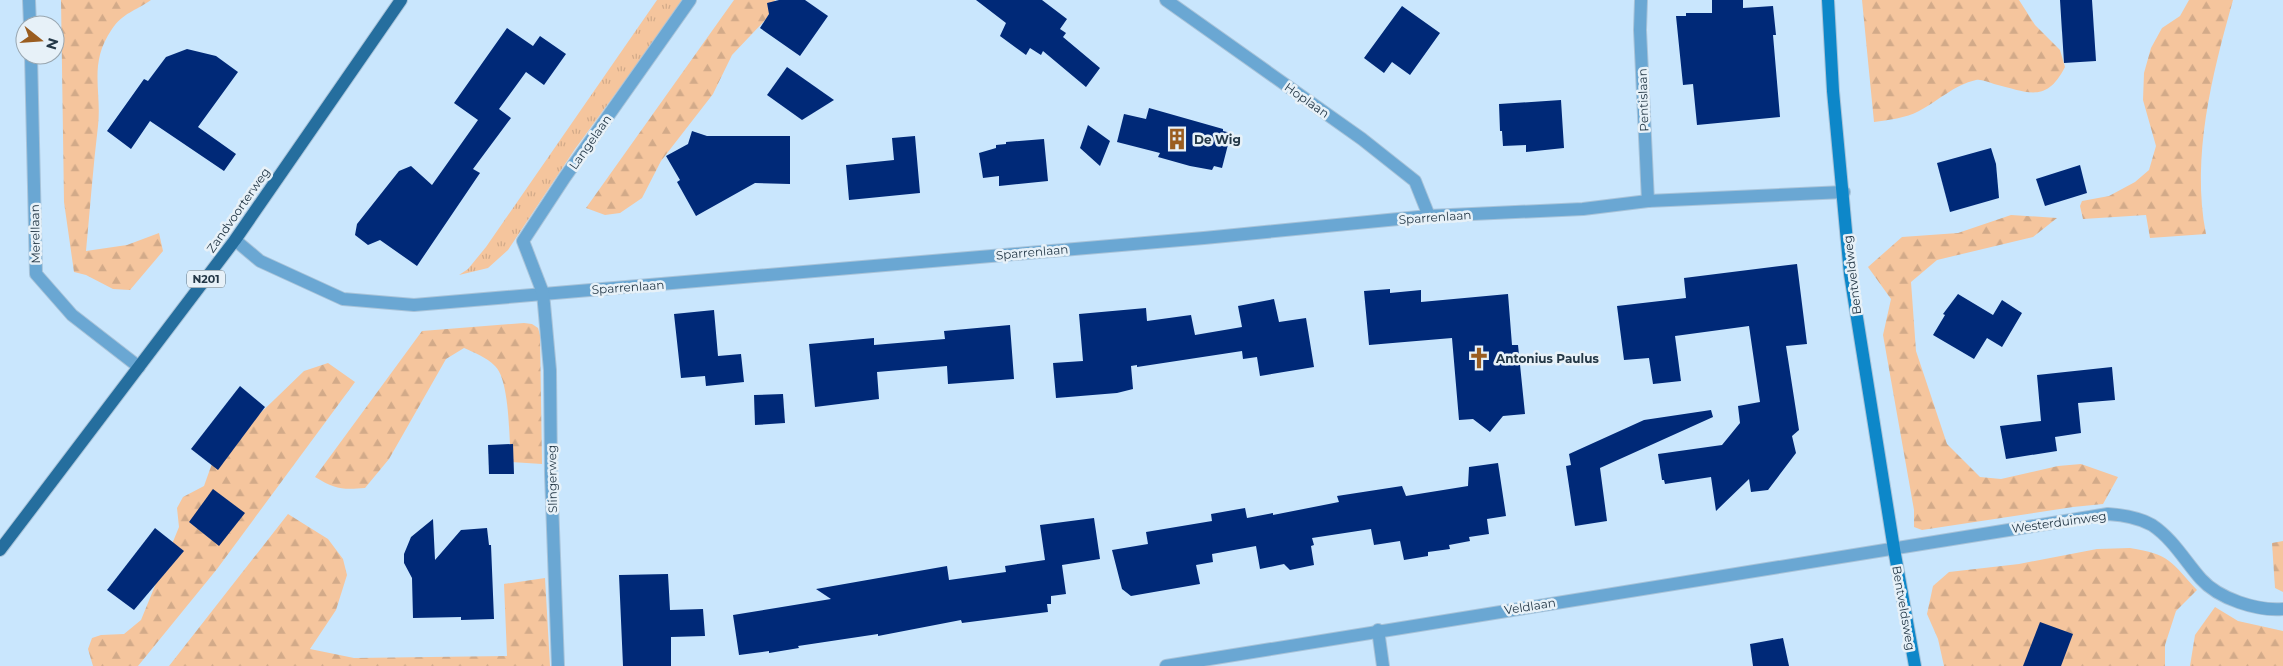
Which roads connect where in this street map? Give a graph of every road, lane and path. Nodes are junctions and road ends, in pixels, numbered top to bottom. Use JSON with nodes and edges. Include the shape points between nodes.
{"nodes":[{"id":1,"x":29,"y":0,"type":"edge"},
{"id":2,"x":401,"y":0,"type":"edge"},
{"id":3,"x":690,"y":0,"type":"edge"},
{"id":4,"x":1166,"y":0,"type":"edge"},
{"id":5,"x":1641,"y":0,"type":"edge"},
{"id":6,"x":1828,"y":0,"type":"edge"},
{"id":7,"x":30,"y":15,"type":"edge"},
{"id":8,"x":31,"y":65,"type":"edge"},
{"id":9,"x":1844,"y":192,"type":"junction"},
{"id":10,"x":1648,"y":201,"type":"junction"},
{"id":11,"x":1429,"y":216,"type":"junction"},
{"id":12,"x":235,"y":240,"type":"junction"},
{"id":13,"x":543,"y":293,"type":"junction"},
{"id":14,"x":139,"y":367,"type":"junction"},
{"id":15,"x":1894,"y":549,"type":"junction"},
{"id":16,"x":0,"y":550,"type":"edge"},
{"id":17,"x":2283,"y":609,"type":"edge"},
{"id":18,"x":1378,"y":630,"type":"junction"},
{"id":19,"x":558,"y":666,"type":"edge"},
{"id":20,"x":1166,"y":666,"type":"edge"},
{"id":21,"x":1383,"y":666,"type":"edge"},
{"id":22,"x":1915,"y":666,"type":"edge"}],
"edges":[{"from":1,"to":7,"type":"street"},
{"from":2,"to":12,"type":"main road","name":"Zandvoorterweg","number":"N201"},
{"from":3,"to":13,"type":"street","name":"Langelaan","via":[[523,240]]},
{"from":4,"to":11,"type":"street","name":"Hoplaan","via":[[1362,139],[1415,181]]},
{"from":5,"to":10,"type":"street","name":"Pentislaan"},
{"from":6,"to":9,"type":"street","name":"Bentveldweg","via":[[1833,91]]},
{"from":8,"to":14,"type":"street","name":"Merellaan","via":[[36,274],[72,315]]},
{"from":9,"to":10,"type":"street","name":"Sparrenlaan"},
{"from":9,"to":15,"type":"street","name":"Bentveldweg","via":[[1850,274]]},
{"from":10,"to":11,"type":"street","name":"Sparrenlaan","via":[[1583,209]]},
{"from":11,"to":13,"type":"street","name":"Sparrenlaan"},
{"from":12,"to":13,"type":"street","name":"Sparrenlaan","via":[[260,261],[343,299],[414,305]]},
{"from":12,"to":14,"type":"main road","name":"Zandvoorterweg","number":"N201"},
{"from":13,"to":19,"type":"street","name":"Slingerweg","via":[[550,370]]},
{"from":14,"to":16,"type":"main road","name":"Zandvoorterweg","number":"N201"},
{"from":15,"to":17,"type":"street","name":"Westerduinweg","via":[[2108,514],[2124,515],[2140,519],[2161,532],[2202,580],[2219,593],[2251,606]]},
{"from":15,"to":18,"type":"street","name":"Veldlaan"},
{"from":15,"to":22,"type":"street","name":"Bentveldsweg"},
{"from":18,"to":20,"type":"street","name":"Veldlaan"},
{"from":18,"to":21,"type":"street"}]}
